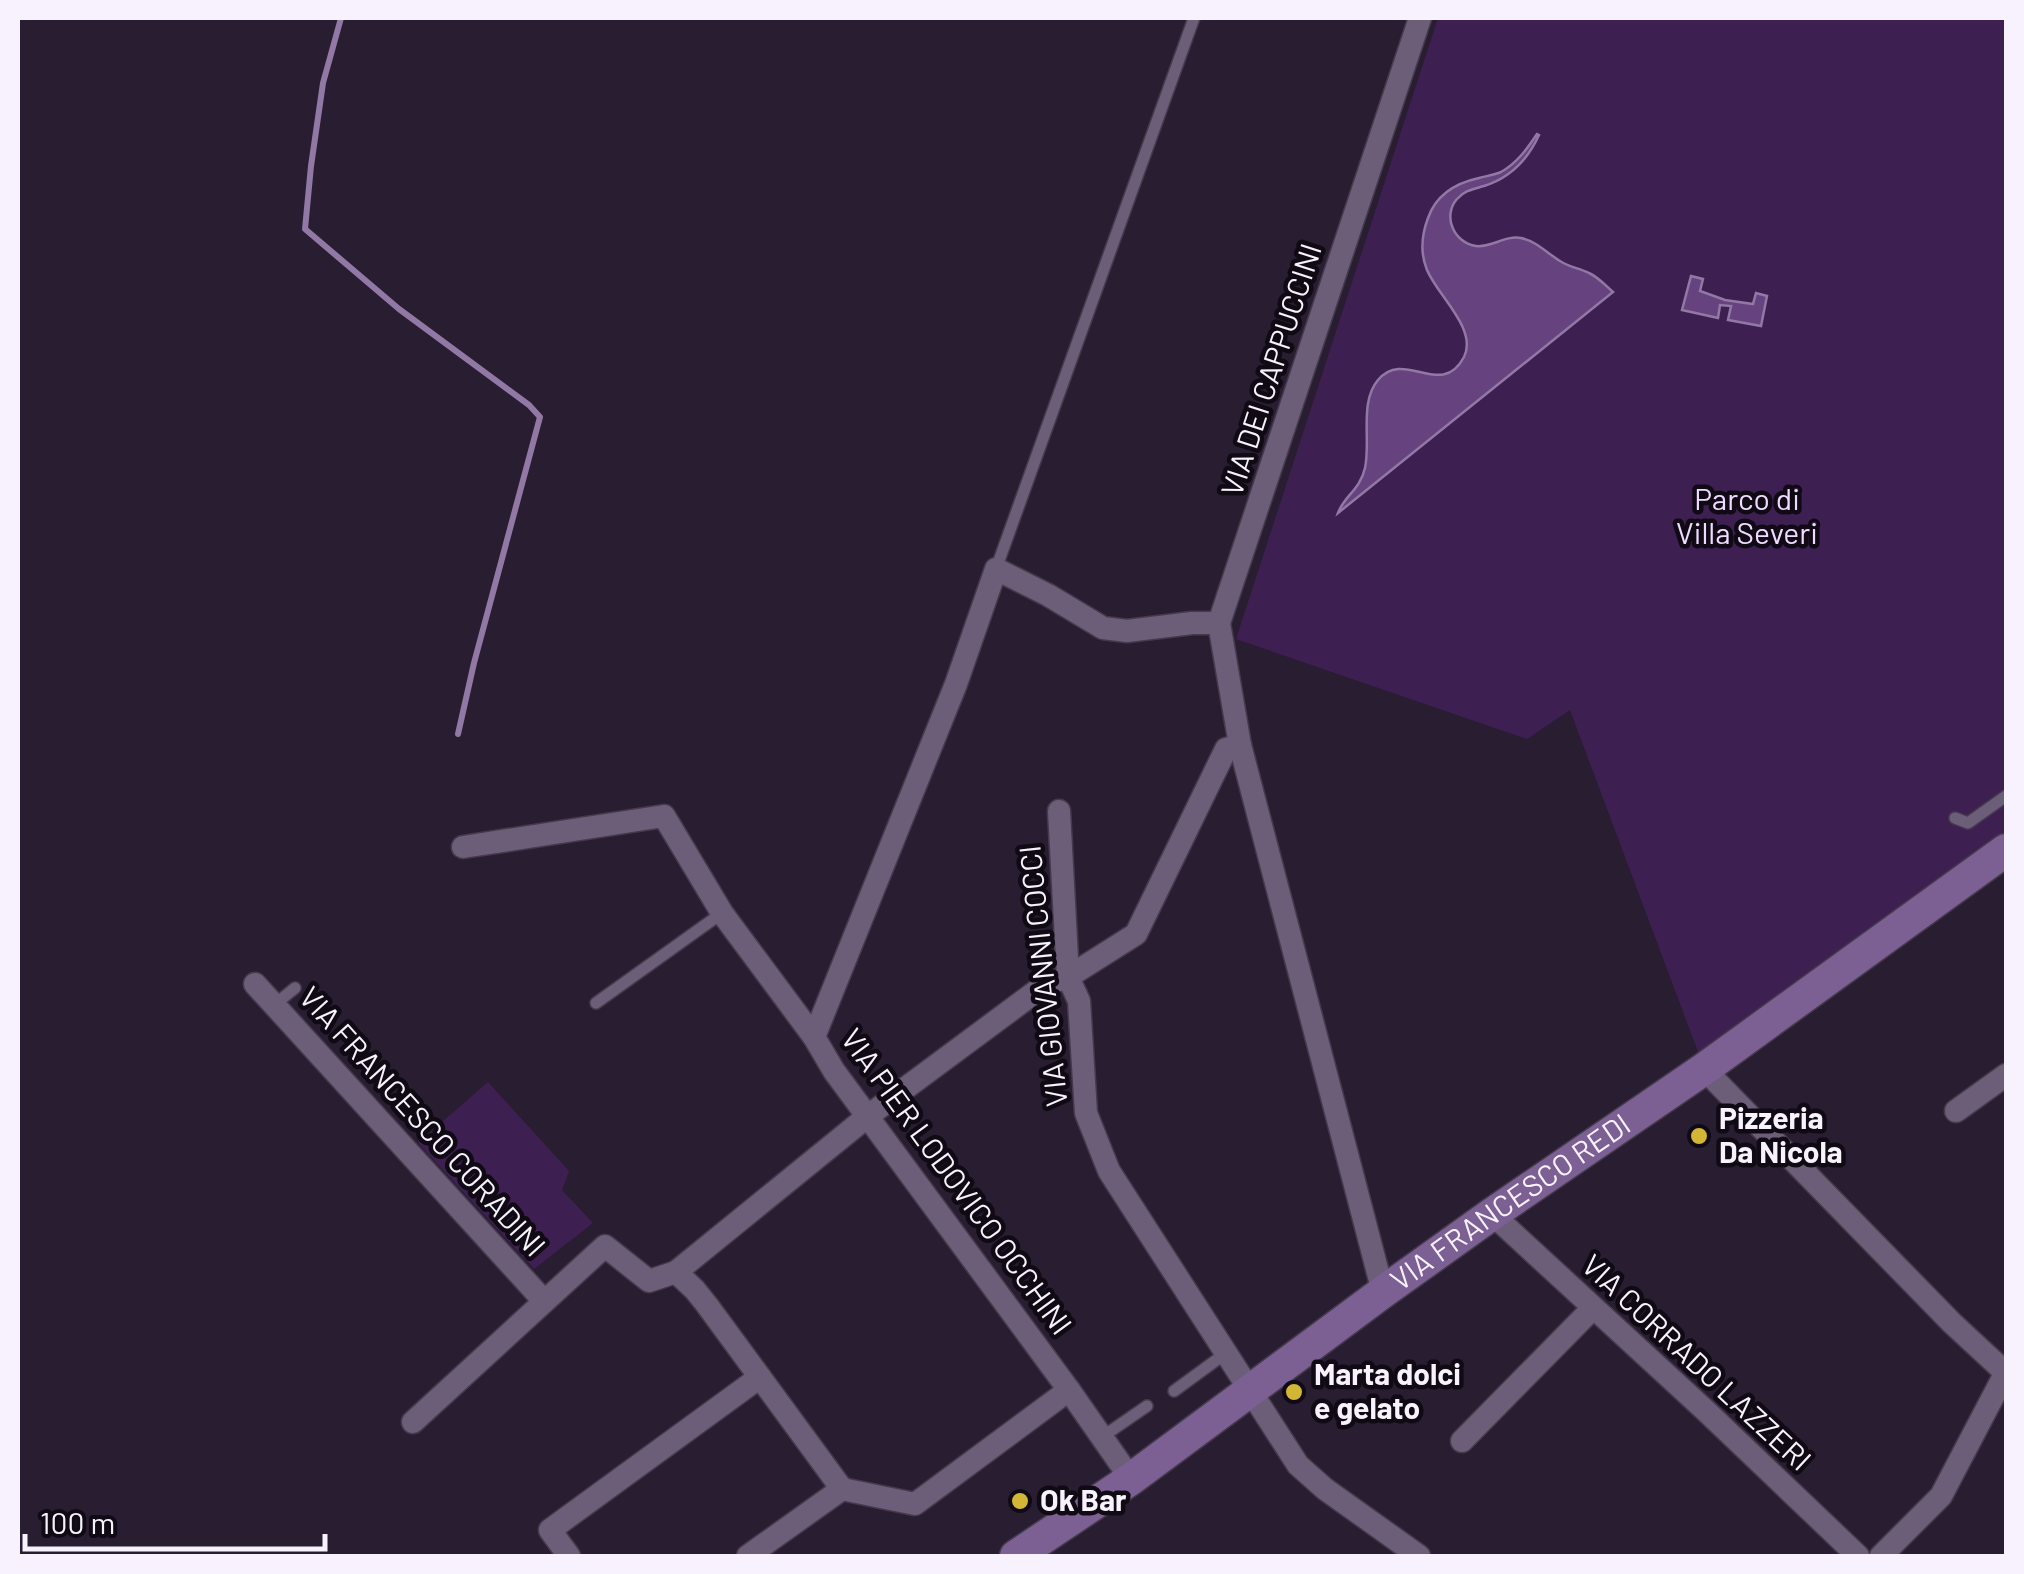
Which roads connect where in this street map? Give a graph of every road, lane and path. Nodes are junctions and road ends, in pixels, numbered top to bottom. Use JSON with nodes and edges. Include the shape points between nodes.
{"nodes":[{"id":1,"x":1194,"y":18,"type":"edge"},
{"id":2,"x":1420,"y":18,"type":"edge"},
{"id":3,"x":996,"y":568,"type":"junction"},
{"id":4,"x":1219,"y":623,"type":"junction"},
{"id":5,"x":1240,"y":745,"type":"junction"},
{"id":6,"x":2006,"y":796,"type":"edge"},
{"id":7,"x":1058,"y":811,"type":"dead end"},
{"id":8,"x":1954,"y":818,"type":"dead end"},
{"id":9,"x":464,"y":847,"type":"dead end"},
{"id":10,"x":2006,"y":850,"type":"edge"},
{"id":11,"x":722,"y":913,"type":"junction"},
{"id":12,"x":1068,"y":976,"type":"junction"},
{"id":13,"x":255,"y":984,"type":"dead end"},
{"id":14,"x":295,"y":988,"type":"dead end"},
{"id":15,"x":596,"y":1002,"type":"dead end"},
{"id":16,"x":274,"y":1005,"type":"junction"},
{"id":17,"x":814,"y":1037,"type":"junction"},
{"id":18,"x":1704,"y":1069,"type":"junction"},
{"id":19,"x":2006,"y":1075,"type":"edge"},
{"id":20,"x":1956,"y":1111,"type":"dead end"},
{"id":21,"x":868,"y":1116,"type":"junction"},
{"id":22,"x":1492,"y":1214,"type":"junction"},
{"id":23,"x":676,"y":1272,"type":"junction"},
{"id":24,"x":1383,"y":1292,"type":"junction"},
{"id":25,"x":544,"y":1301,"type":"junction"},
{"id":26,"x":1594,"y":1308,"type":"junction"},
{"id":27,"x":1226,"y":1353,"type":"junction"},
{"id":28,"x":2006,"y":1372,"type":"edge"},
{"id":29,"x":760,"y":1377,"type":"junction"},
{"id":30,"x":1070,"y":1390,"type":"junction"},
{"id":31,"x":1250,"y":1390,"type":"junction"},
{"id":32,"x":1174,"y":1391,"type":"dead end"},
{"id":33,"x":1146,"y":1406,"type":"dead end"},
{"id":34,"x":413,"y":1422,"type":"dead end"},
{"id":35,"x":1102,"y":1436,"type":"junction"},
{"id":36,"x":1462,"y":1442,"type":"dead end"},
{"id":37,"x":1131,"y":1479,"type":"junction"},
{"id":38,"x":842,"y":1490,"type":"junction"},
{"id":39,"x":569,"y":1556,"type":"edge"},
{"id":40,"x":748,"y":1556,"type":"edge"},
{"id":41,"x":1016,"y":1556,"type":"edge"},
{"id":42,"x":1419,"y":1556,"type":"edge"},
{"id":43,"x":1858,"y":1556,"type":"edge"},
{"id":44,"x":1881,"y":1556,"type":"edge"}],
"edges":[{"from":1,"to":3,"type":"lane"},
{"from":2,"to":4,"type":"street","name":"VIA DEI CAPPUCCINI"},
{"from":3,"to":4,"type":"street","via":[[1104,628]]},
{"from":3,"to":17,"type":"street","name":"VIA PIER LODOVICO OCCHINI"},
{"from":4,"to":5,"type":"street","name":"VIA DEI CAPPUCCINI"},
{"from":5,"to":12,"type":"street","via":[[1226,749],[1136,934]]},
{"from":5,"to":24,"type":"street","name":"VIA DEI CAPPUCCINI"},
{"from":6,"to":8,"type":"lane","via":[[1968,823]]},
{"from":7,"to":12,"type":"street","name":"VIA GIOVANNI COCCI"},
{"from":9,"to":11,"type":"street","via":[[664,816]]},
{"from":10,"to":18,"type":"street","name":"VIA FRANCESCO REDI"},
{"from":11,"to":15,"type":"lane"},
{"from":11,"to":17,"type":"street"},
{"from":12,"to":21,"type":"street","via":[[1046,984]]},
{"from":12,"to":27,"type":"street","name":"VIA GIOVANNI COCCI","via":[[1079,1001],[1086,1113],[1109,1171]]},
{"from":13,"to":16,"type":"street","name":"VIA FRANCESCO CORADINI"},
{"from":14,"to":16,"type":"lane"},
{"from":16,"to":25,"type":"street","name":"VIA FRANCESCO CORADINI"},
{"from":17,"to":21,"type":"street","name":"VIA PIER LODOVICO OCCHINI"},
{"from":18,"to":22,"type":"street","name":"VIA FRANCESCO REDI"},
{"from":18,"to":28,"type":"street"},
{"from":19,"to":20,"type":"street"},
{"from":21,"to":23,"type":"street"},
{"from":21,"to":30,"type":"street","name":"VIA PIER LODOVICO OCCHINI"},
{"from":22,"to":24,"type":"street","name":"VIA FRANCESCO REDI"},
{"from":22,"to":26,"type":"street","name":"VIA CORRADO LAZZERI"},
{"from":23,"to":25,"type":"street","name":"VIA FRANCESCO CORADINI","via":[[649,1281],[605,1246]]},
{"from":23,"to":29,"type":"street"},
{"from":24,"to":31,"type":"street","name":"VIA FRANCESCO REDI"},
{"from":25,"to":34,"type":"street","name":"VIA FRANCESCO CORADINI"},
{"from":26,"to":36,"type":"street"},
{"from":26,"to":43,"type":"street","name":"VIA CORRADO LAZZERI"},
{"from":27,"to":31,"type":"street","name":"VIA GIOVANNI COCCI"},
{"from":27,"to":32,"type":"lane"},
{"from":28,"to":44,"type":"street","via":[[1942,1496]]},
{"from":29,"to":38,"type":"street"},
{"from":29,"to":39,"type":"street","via":[[550,1530]]},
{"from":30,"to":35,"type":"street","name":"VIA PIER LODOVICO OCCHINI"},
{"from":30,"to":38,"type":"street","via":[[915,1504]]},
{"from":31,"to":37,"type":"street","name":"VIA FRANCESCO REDI"},
{"from":31,"to":42,"type":"street","name":"VIA GIOVANNI COCCI","via":[[1298,1465]]},
{"from":33,"to":35,"type":"lane"},
{"from":35,"to":37,"type":"street","name":"VIA PIER LODOVICO OCCHINI"},
{"from":37,"to":41,"type":"street","name":"VIA FRANCESCO REDI"},
{"from":38,"to":40,"type":"street"}]}
